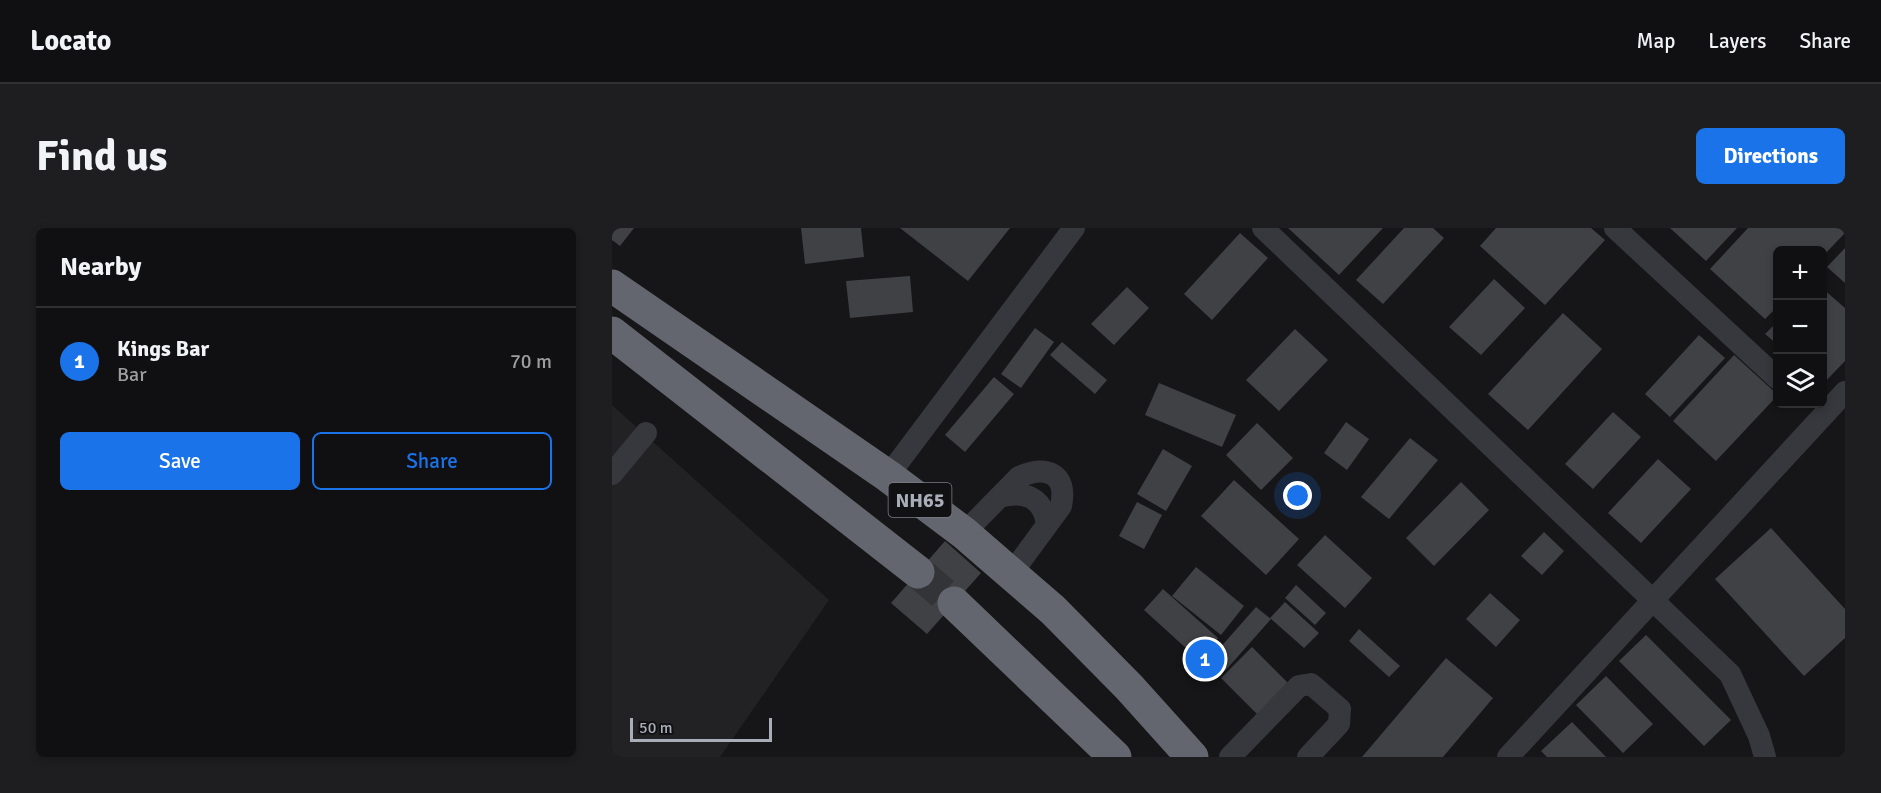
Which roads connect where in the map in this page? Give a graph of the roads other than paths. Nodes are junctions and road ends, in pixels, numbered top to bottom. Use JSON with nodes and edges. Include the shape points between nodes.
{"nodes":[{"id":1,"x":1074,"y":228,"type":"edge"},
{"id":2,"x":1263,"y":228,"type":"edge"},
{"id":3,"x":1615,"y":228,"type":"edge"},
{"id":4,"x":612,"y":286,"type":"edge"},
{"id":5,"x":612,"y":333,"type":"edge"},
{"id":6,"x":1773,"y":374,"type":"edge"},
{"id":7,"x":1845,"y":392,"type":"edge"},
{"id":8,"x":1812,"y":411,"type":"edge"},
{"id":9,"x":646,"y":433,"type":"dead end"},
{"id":10,"x":612,"y":474,"type":"edge"},
{"id":11,"x":888,"y":476,"type":"junction"},
{"id":12,"x":999,"y":497,"type":"junction"},
{"id":13,"x":1047,"y":524,"type":"junction"},
{"id":14,"x":964,"y":533,"type":"junction"},
{"id":15,"x":918,"y":572,"type":"tunnel mouth"},
{"id":16,"x":1011,"y":573,"type":"junction"},
{"id":17,"x":1654,"y":599,"type":"junction"},
{"id":18,"x":954,"y":603,"type":"tunnel mouth"},
{"id":19,"x":1115,"y":757,"type":"edge"},
{"id":20,"x":1192,"y":757,"type":"edge"},
{"id":21,"x":1230,"y":757,"type":"edge"},
{"id":22,"x":1308,"y":757,"type":"edge"},
{"id":23,"x":1508,"y":757,"type":"edge"},
{"id":24,"x":1766,"y":757,"type":"edge"}],
"edges":[{"from":1,"to":11,"type":"street"},
{"from":2,"to":17,"type":"street"},
{"from":3,"to":6,"type":"street"},
{"from":4,"to":11,"type":"highway","number":"NH65"},
{"from":5,"to":15,"type":"highway","number":"NH65"},
{"from":7,"to":8,"type":"street"},
{"from":8,"to":17,"type":"street"},
{"from":9,"to":10,"type":"street"},
{"from":11,"to":14,"type":"highway","number":"NH65"},
{"from":12,"to":13,"type":"street","via":[[1012,493],[1033,498],[1045,512]]},
{"from":12,"to":13,"type":"street","via":[[1019,477],[1030,472],[1046,472],[1058,478],[1064,494],[1061,506]]},
{"from":12,"to":14,"type":"street"},
{"from":13,"to":16,"type":"street"},
{"from":14,"to":16,"type":"highway","number":"NH65"},
{"from":16,"to":20,"type":"highway","number":"NH65","via":[[1129,687]]},
{"from":17,"to":23,"type":"street"},
{"from":17,"to":24,"type":"street","via":[[1730,674]]},
{"from":18,"to":19,"type":"highway"},
{"from":21,"to":22,"type":"street","via":[[1299,686],[1311,684],[1340,709],[1338,723]]}]}
